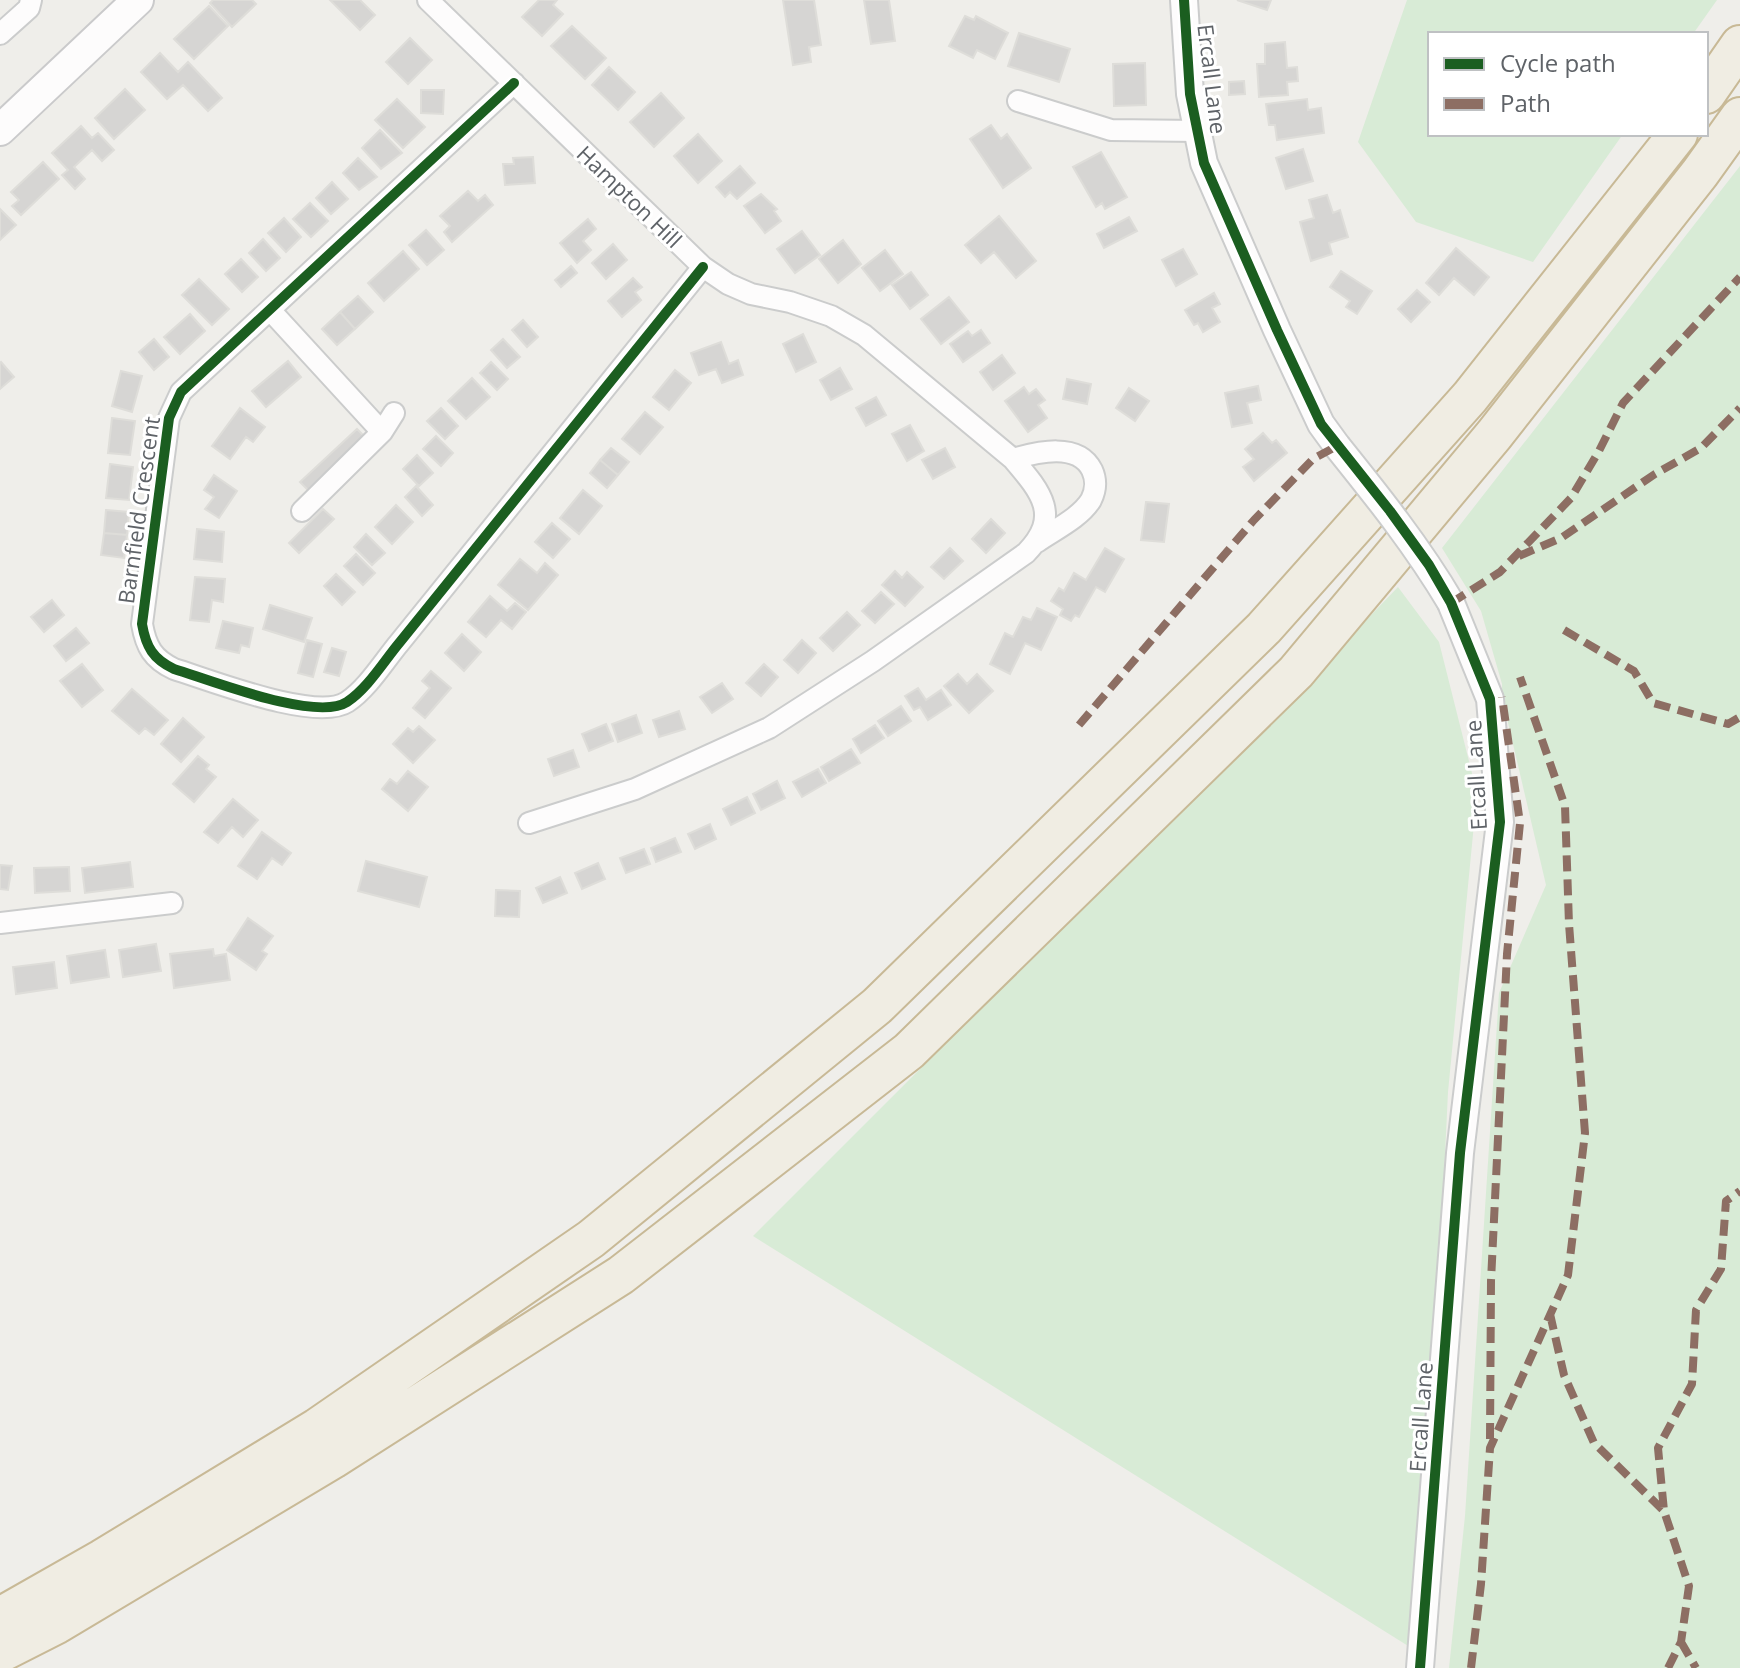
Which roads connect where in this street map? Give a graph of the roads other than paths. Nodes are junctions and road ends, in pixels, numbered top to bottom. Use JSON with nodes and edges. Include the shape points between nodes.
{"nodes":[{"id":1,"x":31,"y":0,"type":"edge"},
{"id":2,"x":138,"y":0,"type":"edge"},
{"id":3,"x":428,"y":0,"type":"edge"},
{"id":4,"x":1184,"y":0,"type":"edge"},
{"id":5,"x":0,"y":34,"type":"edge"},
{"id":6,"x":1740,"y":45,"type":"edge"},
{"id":7,"x":514,"y":83,"type":"junction"},
{"id":8,"x":1708,"y":91,"type":"edge"},
{"id":9,"x":1018,"y":101,"type":"dead end"},
{"id":10,"x":1740,"y":117,"type":"edge"},
{"id":11,"x":0,"y":130,"type":"edge"},
{"id":12,"x":1198,"y":131,"type":"junction"},
{"id":13,"x":1676,"y":136,"type":"edge"},
{"id":14,"x":703,"y":267,"type":"junction"},
{"id":15,"x":270,"y":310,"type":"junction"},
{"id":16,"x":394,"y":413,"type":"dead end"},
{"id":17,"x":382,"y":432,"type":"junction"},
{"id":18,"x":1013,"y":459,"type":"junction"},
{"id":19,"x":302,"y":511,"type":"dead end"},
{"id":20,"x":1036,"y":543,"type":"junction"},
{"id":21,"x":529,"y":823,"type":"dead end"},
{"id":22,"x":172,"y":903,"type":"dead end"},
{"id":23,"x":0,"y":923,"type":"edge"},
{"id":24,"x":102,"y":1559,"type":"junction"},
{"id":25,"x":0,"y":1604,"type":"edge"},
{"id":26,"x":0,"y":1617,"type":"edge"},
{"id":27,"x":0,"y":1653,"type":"edge"},
{"id":28,"x":1420,"y":1668,"type":"edge"}],
"edges":[{"from":1,"to":5,"type":"street"},
{"from":2,"to":11,"type":"main road"},
{"from":3,"to":7,"type":"street","name":"Hampton Hill"},
{"from":4,"to":12,"type":"street","name":"Ercall Lane","via":[[1190,94]]},
{"from":6,"to":8,"type":"highway"},
{"from":7,"to":14,"type":"street","name":"Hampton Hill"},
{"from":7,"to":15,"type":"street","name":"Barnfield Crescent"},
{"from":9,"to":12,"type":"street","name":"Ercall Lane","via":[[1111,130]]},
{"from":10,"to":27,"type":"highway","via":[[1494,435],[1296,672],[909,1051],[621,1275],[333,1459]]},
{"from":12,"to":28,"type":"street","name":"Ercall Lane","bridge":true,"via":[[1204,163],[1321,424],[1429,565],[1451,603],[1490,699],[1500,822],[1460,1153]]},
{"from":13,"to":24,"type":"highway","via":[[1470,397],[1264,628],[877,1006],[591,1239],[317,1428]]},
{"from":14,"to":15,"type":"street","name":"Barnfield Crescent","via":[[367,682],[346,703],[327,709],[293,705],[174,669],[151,653],[142,624],[169,418],[181,392]]},
{"from":14,"to":18,"type":"street","name":"Hampton Hill","via":[[751,294],[804,306],[864,335]]},
{"from":15,"to":17,"type":"street"},
{"from":16,"to":17,"type":"street"},
{"from":17,"to":19,"type":"street"},
{"from":18,"to":20,"type":"street","name":"Hampton Hill","via":[[1046,504],[1044,532]]},
{"from":18,"to":20,"type":"street","via":[[1072,452],[1096,478],[1096,490],[1084,509]]},
{"from":20,"to":21,"type":"street","via":[[873,661],[769,728],[635,789]]},
{"from":22,"to":23,"type":"street"},
{"from":24,"to":25,"type":"highway"},
{"from":24,"to":26,"type":"highway"}]}
